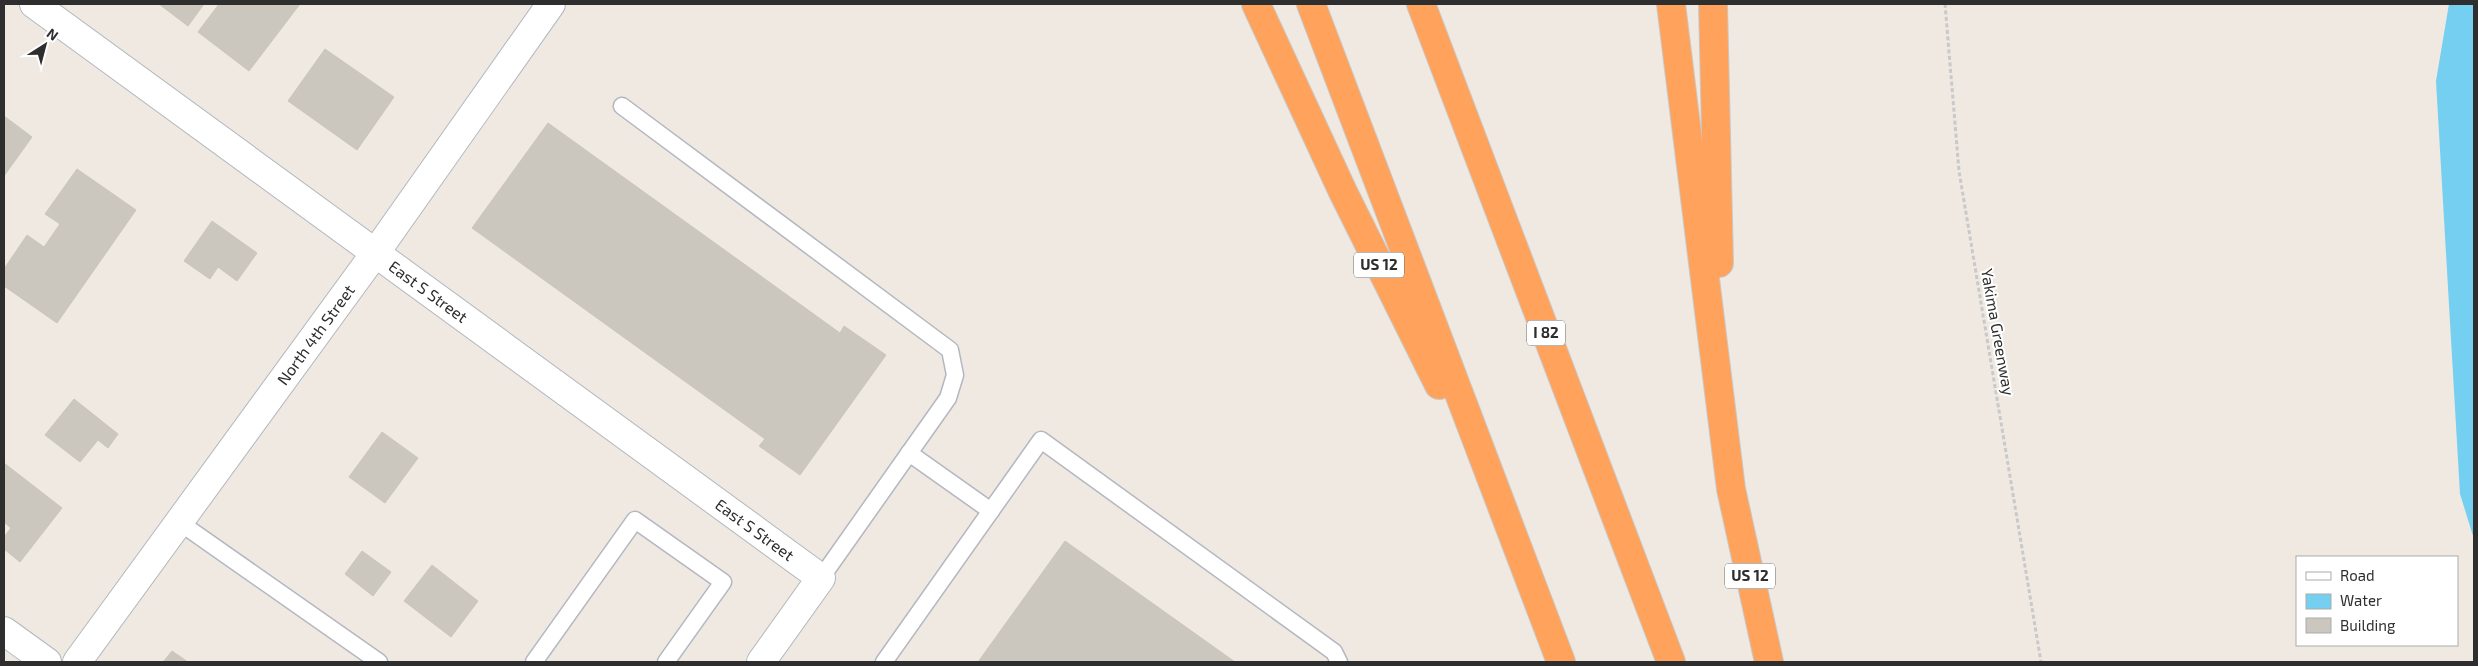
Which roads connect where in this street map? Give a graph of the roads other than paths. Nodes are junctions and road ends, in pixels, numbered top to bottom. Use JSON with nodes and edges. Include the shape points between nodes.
{"nodes":[{"id":1,"x":34,"y":4,"type":"edge"},
{"id":2,"x":552,"y":4,"type":"edge"},
{"id":3,"x":1256,"y":4,"type":"edge"},
{"id":4,"x":1311,"y":4,"type":"edge"},
{"id":5,"x":1421,"y":4,"type":"edge"},
{"id":6,"x":1671,"y":4,"type":"edge"},
{"id":7,"x":1713,"y":4,"type":"edge"},
{"id":8,"x":622,"y":106,"type":"dead end"},
{"id":9,"x":376,"y":252,"type":"junction"},
{"id":10,"x":909,"y":453,"type":"junction"},
{"id":11,"x":1731,"y":489,"type":"junction"},
{"id":12,"x":991,"y":511,"type":"junction"},
{"id":13,"x":179,"y":522,"type":"junction"},
{"id":14,"x":1508,"y":523,"type":"junction"},
{"id":15,"x":822,"y":578,"type":"junction"},
{"id":16,"x":4,"y":631,"type":"edge"},
{"id":17,"x":47,"y":662,"type":"edge"},
{"id":18,"x":76,"y":662,"type":"edge"},
{"id":19,"x":380,"y":662,"type":"edge"},
{"id":20,"x":534,"y":662,"type":"edge"},
{"id":21,"x":666,"y":662,"type":"edge"},
{"id":22,"x":761,"y":662,"type":"edge"},
{"id":23,"x":884,"y":662,"type":"edge"},
{"id":24,"x":1339,"y":662,"type":"edge"},
{"id":25,"x":1561,"y":662,"type":"edge"},
{"id":26,"x":1671,"y":662,"type":"edge"},
{"id":27,"x":1769,"y":662,"type":"edge"}],
"edges":[{"from":1,"to":9,"type":"street","name":"East S Street"},
{"from":2,"to":9,"type":"street","name":"North 4th Street"},
{"from":3,"to":14,"type":"highway","number":"US 12","via":[[1342,192]]},
{"from":4,"to":14,"type":"highway"},
{"from":5,"to":26,"type":"highway","number":"I 82"},
{"from":6,"to":11,"type":"highway"},
{"from":7,"to":11,"type":"highway","number":"US 12","via":[[1720,305]]},
{"from":8,"to":10,"type":"lane","via":[[950,350],[955,375],[948,398]]},
{"from":9,"to":13,"type":"street","name":"North 4th Street"},
{"from":9,"to":15,"type":"street","name":"East S Street"},
{"from":10,"to":12,"type":"lane"},
{"from":10,"to":15,"type":"lane"},
{"from":11,"to":27,"type":"highway","number":"US 12"},
{"from":12,"to":23,"type":"lane"},
{"from":12,"to":24,"type":"lane","via":[[1041,440],[1334,652]]},
{"from":13,"to":18,"type":"street","name":"North 4th Street"},
{"from":13,"to":19,"type":"lane"},
{"from":14,"to":25,"type":"highway"},
{"from":15,"to":22,"type":"street"},
{"from":16,"to":17,"type":"street"},
{"from":20,"to":21,"type":"lane","via":[[635,520],[723,582]]}]}
